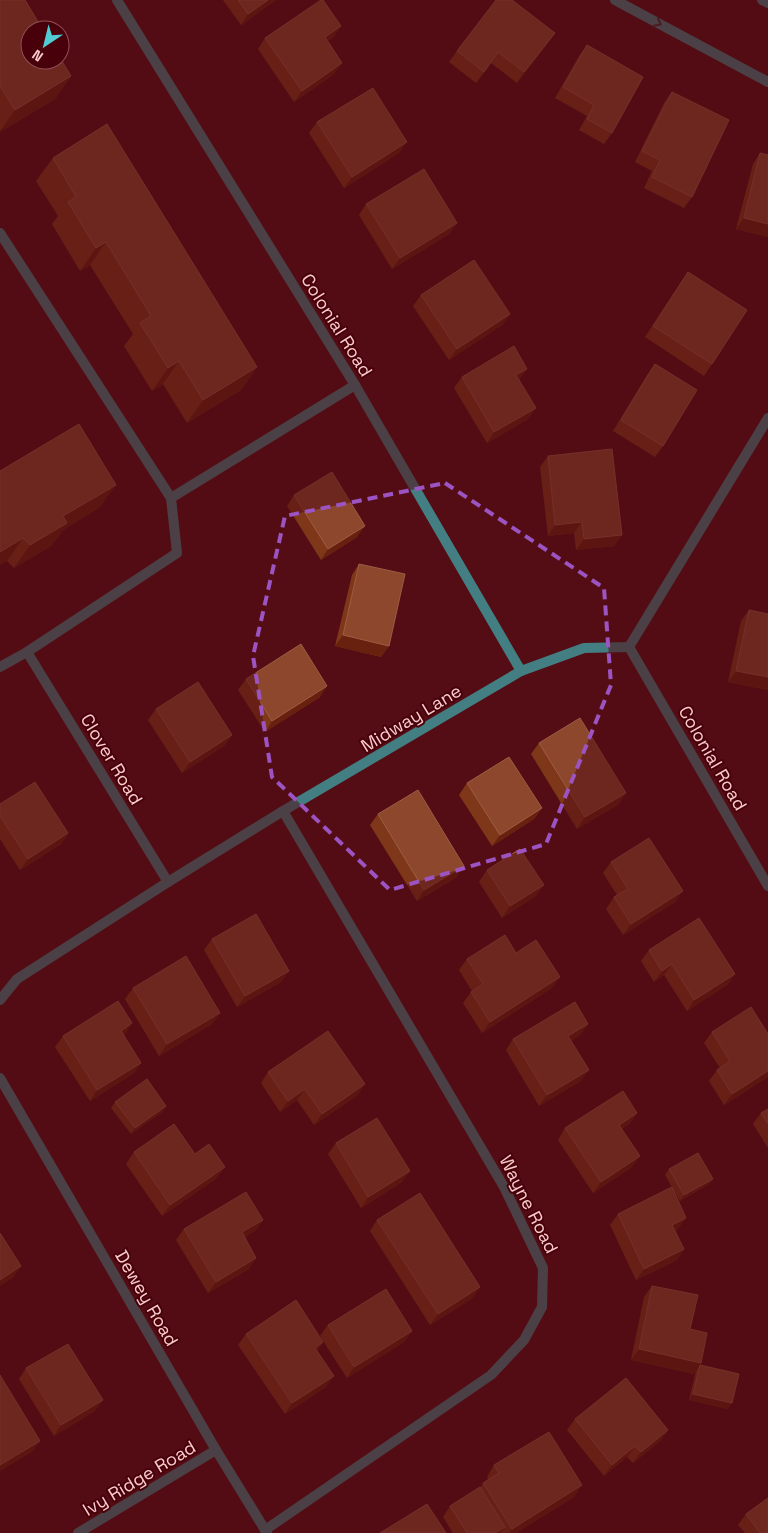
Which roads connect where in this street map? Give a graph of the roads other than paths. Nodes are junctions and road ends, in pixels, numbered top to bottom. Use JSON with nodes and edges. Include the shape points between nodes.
{"nodes":[{"id":1,"x":117,"y":0,"type":"edge"},
{"id":2,"x":615,"y":0,"type":"edge"},
{"id":3,"x":762,"y":0,"type":"edge"},
{"id":4,"x":768,"y":3,"type":"edge"},
{"id":5,"x":768,"y":82,"type":"edge"},
{"id":6,"x":0,"y":233,"type":"edge"},
{"id":7,"x":355,"y":384,"type":"junction"},
{"id":8,"x":768,"y":418,"type":"edge"},
{"id":9,"x":171,"y":498,"type":"junction"},
{"id":10,"x":629,"y":647,"type":"junction"},
{"id":11,"x":27,"y":652,"type":"junction"},
{"id":12,"x":0,"y":668,"type":"edge"},
{"id":13,"x":521,"y":671,"type":"junction"},
{"id":14,"x":284,"y":811,"type":"junction"},
{"id":15,"x":168,"y":882,"type":"junction"},
{"id":16,"x":768,"y":886,"type":"edge"},
{"id":17,"x":0,"y":1000,"type":"edge"},
{"id":18,"x":0,"y":1078,"type":"edge"},
{"id":19,"x":216,"y":1450,"type":"junction"},
{"id":20,"x":266,"y":1532,"type":"edge"},
{"id":21,"x":78,"y":1533,"type":"edge"}],
"edges":[{"from":1,"to":7,"type":"street","name":"Colonial Road"},
{"from":2,"to":5,"type":"street","one_way":true},
{"from":3,"to":4,"type":"street"},
{"from":6,"to":9,"type":"street"},
{"from":7,"to":9,"type":"street"},
{"from":7,"to":13,"type":"street","name":"Colonial Road"},
{"from":8,"to":10,"type":"street"},
{"from":9,"to":11,"type":"street","via":[[177,553]]},
{"from":10,"to":13,"type":"street","name":"Midway Lane","via":[[584,648]]},
{"from":10,"to":16,"type":"street","name":"Colonial Road"},
{"from":11,"to":12,"type":"street"},
{"from":11,"to":15,"type":"street","name":"Clover Road"},
{"from":13,"to":14,"type":"street","name":"Midway Lane"},
{"from":14,"to":15,"type":"street","name":"Midway Lane"},
{"from":14,"to":20,"type":"street","name":"Wayne Road","via":[[504,1187],[543,1268],[543,1290],[542,1307],[524,1340],[491,1375]]},
{"from":15,"to":17,"type":"street","name":"Midway Lane","via":[[17,979]]},
{"from":18,"to":19,"type":"street","name":"Dewey Road"},
{"from":19,"to":20,"type":"street","name":"Dewey Road"},
{"from":19,"to":21,"type":"street","name":"Ivy Ridge Road"}]}
